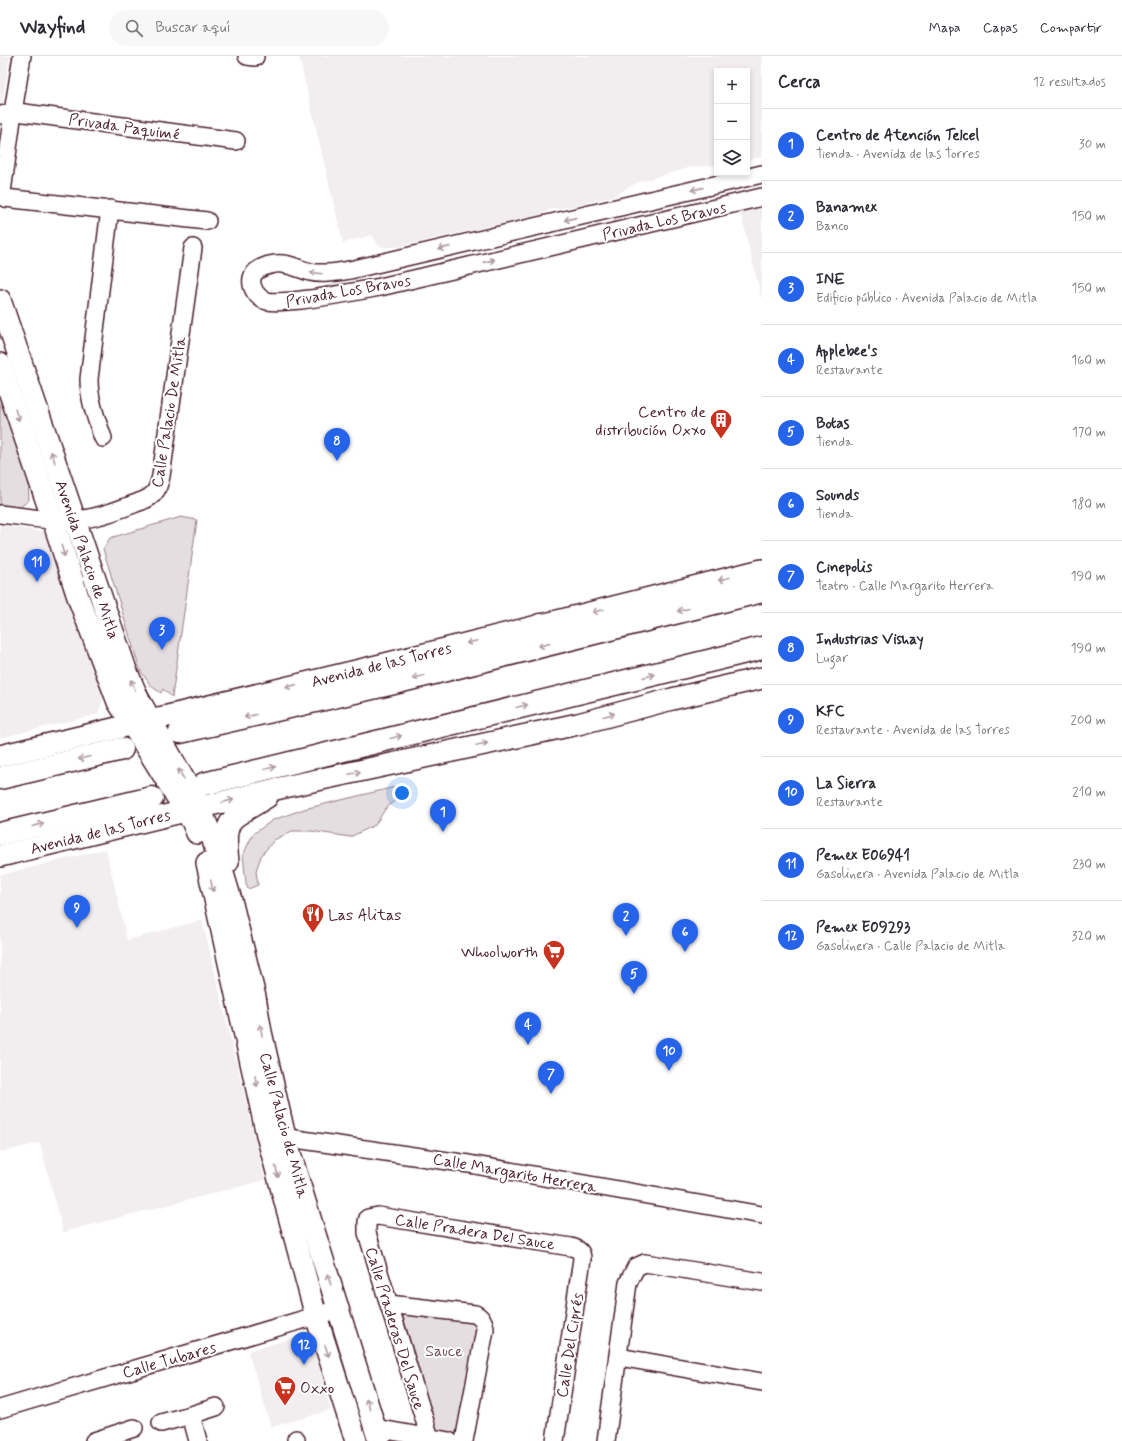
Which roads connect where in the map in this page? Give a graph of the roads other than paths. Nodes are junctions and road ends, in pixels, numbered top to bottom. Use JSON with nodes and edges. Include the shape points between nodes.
{"nodes":[{"id":1,"x":22,"y":56,"type":"edge"},
{"id":2,"x":6,"y":113,"type":"edge"},
{"id":3,"x":236,"y":141,"type":"dead end"},
{"id":4,"x":762,"y":174,"type":"edge"},
{"id":5,"x":762,"y":197,"type":"edge"},
{"id":6,"x":110,"y":209,"type":"junction"},
{"id":7,"x":207,"y":221,"type":"dead end"},
{"id":8,"x":193,"y":248,"type":"dead end"},
{"id":9,"x":0,"y":300,"type":"edge"},
{"id":10,"x":0,"y":364,"type":"edge"},
{"id":11,"x":103,"y":438,"type":"dead end"},
{"id":12,"x":0,"y":514,"type":"edge"},
{"id":13,"x":53,"y":520,"type":"junction"},
{"id":14,"x":75,"y":520,"type":"junction"},
{"id":15,"x":762,"y":570,"type":"edge"},
{"id":16,"x":762,"y":591,"type":"edge"},
{"id":17,"x":540,"y":625,"type":"junction"},
{"id":18,"x":591,"y":633,"type":"junction"},
{"id":19,"x":762,"y":648,"type":"edge"},
{"id":20,"x":762,"y":678,"type":"edge"},
{"id":21,"x":142,"y":722,"type":"junction"},
{"id":22,"x":180,"y":732,"type":"dead end"},
{"id":23,"x":122,"y":748,"type":"dead end"},
{"id":24,"x":0,"y":756,"type":"edge"},
{"id":25,"x":0,"y":778,"type":"edge"},
{"id":26,"x":204,"y":784,"type":"dead end"},
{"id":27,"x":280,"y":788,"type":"junction"},
{"id":28,"x":152,"y":798,"type":"dead end"},
{"id":29,"x":192,"y":809,"type":"junction"},
{"id":30,"x":0,"y":834,"type":"edge"},
{"id":31,"x":0,"y":856,"type":"edge"},
{"id":32,"x":231,"y":900,"type":"junction"},
{"id":33,"x":276,"y":1136,"type":"junction"},
{"id":34,"x":762,"y":1215,"type":"edge"},
{"id":35,"x":368,"y":1218,"type":"joint"},
{"id":36,"x":580,"y":1250,"type":"joint"},
{"id":37,"x":762,"y":1282,"type":"edge"},
{"id":38,"x":389,"y":1304,"type":"junction"},
{"id":39,"x":339,"y":1309,"type":"junction"},
{"id":40,"x":316,"y":1316,"type":"junction"},
{"id":41,"x":618,"y":1357,"type":"junction"},
{"id":42,"x":762,"y":1382,"type":"edge"},
{"id":43,"x":216,"y":1407,"type":"dead end"},
{"id":44,"x":0,"y":1409,"type":"edge"},
{"id":45,"x":191,"y":1415,"type":"junction"},
{"id":46,"x":161,"y":1423,"type":"dead end"},
{"id":47,"x":134,"y":1428,"type":"dead end"},
{"id":48,"x":377,"y":1434,"type":"edge"},
{"id":49,"x":430,"y":1438,"type":"junction"},
{"id":50,"x":103,"y":1440,"type":"edge"},
{"id":51,"x":198,"y":1441,"type":"edge"},
{"id":52,"x":356,"y":1441,"type":"edge"},
{"id":53,"x":449,"y":1441,"type":"edge"},
{"id":54,"x":464,"y":1441,"type":"edge"},
{"id":55,"x":555,"y":1441,"type":"edge"},
{"id":56,"x":606,"y":1441,"type":"edge"}],
"edges":[{"from":1,"to":2,"type":"street"},
{"from":2,"to":3,"type":"street","name":"Privada Paquimé"},
{"from":2,"to":6,"type":"street","via":[[3,197]]},
{"from":4,"to":5,"type":"street","name":"Privada Los Bravos","one_way":true,"via":[[350,270],[327,274],[311,272],[288,264],[264,266],[255,272],[252,278],[253,286],[260,299],[266,301],[331,296],[387,286]]},
{"from":6,"to":7,"type":"street"},
{"from":6,"to":11,"type":"street","via":[[89,379],[92,406]]},
{"from":8,"to":14,"type":"street","name":"Calle Palacio De Mitla","via":[[158,487],[150,498],[91,518]]},
{"from":14,"to":9,"type":"main road","name":"Avenida Palacio de Mitla","one_way":true},
{"from":10,"to":13,"type":"main road","name":"Avenida Palacio de Mitla","one_way":true},
{"from":12,"to":13,"type":"street","name":"Calle Palacio De Mitla"},
{"from":13,"to":14,"type":"street","name":"Calle Palacio De Mitla"},
{"from":13,"to":21,"type":"main road","name":"Avenida Palacio de Mitla","one_way":true,"via":[[78,597],[118,702]]},
{"from":21,"to":14,"type":"main road","name":"Avenida Palacio de Mitla","one_way":true,"via":[[138,698]]},
{"from":15,"to":17,"type":"main road","name":"Avenida de las Torres","one_way":true},
{"from":16,"to":18,"type":"highway","name":"Avenida de las Torres","one_way":true},
{"from":17,"to":18,"type":"highway"},
{"from":17,"to":21,"type":"main road","name":"Avenida de las Torres","one_way":true},
{"from":18,"to":22,"type":"highway","name":"Avenida de las Torres","one_way":true,"via":[[394,683]]},
{"from":26,"to":19,"type":"highway","one_way":true},
{"from":27,"to":20,"type":"main road","name":"Avenida de las Torres","one_way":true,"via":[[578,724]]},
{"from":21,"to":24,"type":"main road","name":"Avenida de las Torres"},
{"from":21,"to":29,"type":"main road","name":"Avenida Palacio de Mitla"},
{"from":23,"to":25,"type":"highway","one_way":true},
{"from":29,"to":27,"type":"main road","name":"Avenida de las Torres","one_way":true},
{"from":27,"to":32,"type":"main road","via":[[233,819],[227,830]]},
{"from":30,"to":28,"type":"highway","name":"Avenida de las Torres","one_way":true},
{"from":29,"to":31,"type":"main road","name":"Avenida de las Torres"},
{"from":29,"to":32,"type":"main road","name":"Calle Palacio de Mitla","via":[[212,837]]},
{"from":29,"to":33,"type":"main road","name":"Calle Palacio de Mitla","one_way":true,"via":[[193,823],[203,847]]},
{"from":33,"to":32,"type":"main road","name":"Calle Palacio de Mitla","one_way":true,"via":[[255,997]]},
{"from":33,"to":34,"type":"street","name":"Calle Margarito Herrera","via":[[469,1164]]},
{"from":39,"to":33,"type":"main road","name":"Calle Palacio de Mitla","one_way":true},
{"from":33,"to":40,"type":"main road","name":"Calle Palacio de Mitla","one_way":true},
{"from":35,"to":36,"type":"street","name":"Calle Pradera Del Sauce","via":[[378,1216]]},
{"from":35,"to":38,"type":"street","name":"Calle Praderas Del Sauce","via":[[367,1233]]},
{"from":36,"to":55,"type":"street","name":"Calle Del Ciprés","via":[[582,1259]]},
{"from":37,"to":41,"type":"street","via":[[645,1263],[636,1267],[628,1283]]},
{"from":38,"to":49,"type":"street","name":"Calle Praderas Del Sauce"},
{"from":38,"to":54,"type":"street","via":[[475,1314],[485,1324]]},
{"from":39,"to":40,"type":"street","name":"Calle Tubares"},
{"from":48,"to":39,"type":"main road","name":"Calle Palacio de Mitla","one_way":true},
{"from":40,"to":44,"type":"street","name":"Calle Tubares"},
{"from":40,"to":52,"type":"main road","name":"Calle Palacio de Mitla","one_way":true},
{"from":41,"to":42,"type":"street"},
{"from":41,"to":56,"type":"street"},
{"from":43,"to":45,"type":"street"},
{"from":45,"to":46,"type":"street"},
{"from":45,"to":51,"type":"street"},
{"from":47,"to":50,"type":"street"},
{"from":48,"to":49,"type":"street"},
{"from":49,"to":53,"type":"street"}]}
